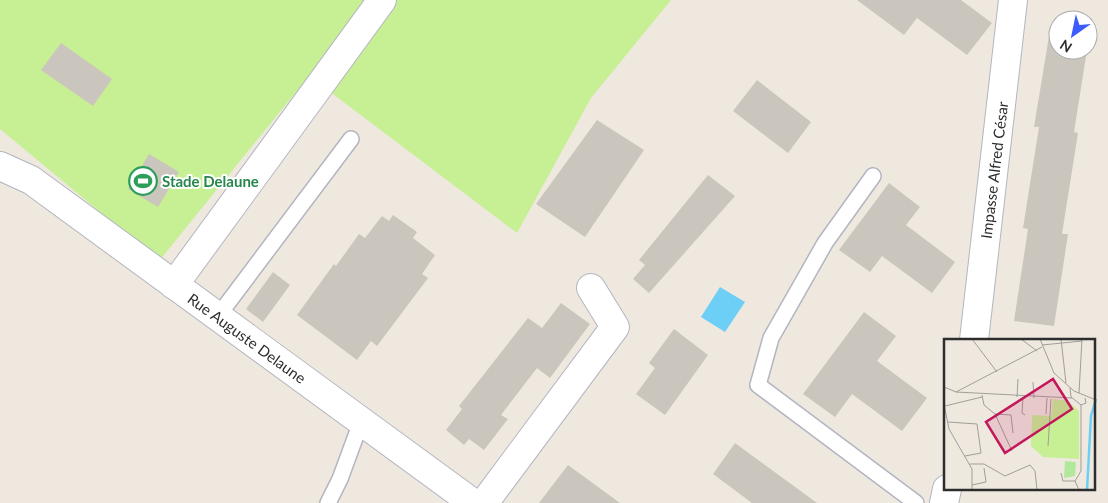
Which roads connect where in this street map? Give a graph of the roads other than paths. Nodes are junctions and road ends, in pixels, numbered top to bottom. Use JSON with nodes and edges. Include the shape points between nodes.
{"nodes":[{"id":1,"x":382,"y":0,"type":"edge"},
{"id":2,"x":1013,"y":0,"type":"edge"},
{"id":3,"x":351,"y":139,"type":"dead end"},
{"id":4,"x":7,"y":173,"type":"edge"},
{"id":5,"x":873,"y":176,"type":"dead end"},
{"id":6,"x":174,"y":285,"type":"junction"},
{"id":7,"x":591,"y":288,"type":"dead end"},
{"id":8,"x":218,"y":316,"type":"junction"},
{"id":9,"x":974,"y":339,"type":"edge"},
{"id":10,"x":361,"y":422,"type":"junction"},
{"id":11,"x":947,"y":490,"type":"edge"},
{"id":12,"x":328,"y":503,"type":"edge"},
{"id":13,"x":473,"y":503,"type":"edge"},
{"id":14,"x":484,"y":503,"type":"edge"},
{"id":15,"x":916,"y":503,"type":"edge"},
{"id":16,"x":944,"y":503,"type":"edge"}],
"edges":[{"from":1,"to":6,"type":"street"},
{"from":2,"to":9,"type":"street","name":"Impasse Alfred César"},
{"from":3,"to":8,"type":"lane"},
{"from":4,"to":6,"type":"street","name":"Rue Auguste Delaune","via":[[31,180]]},
{"from":5,"to":15,"type":"lane","via":[[825,243],[771,338],[758,385]]},
{"from":6,"to":8,"type":"street","name":"Rue Auguste Delaune"},
{"from":7,"to":14,"type":"street","via":[[615,327]]},
{"from":8,"to":10,"type":"street","name":"Rue Auguste Delaune"},
{"from":10,"to":12,"type":"lane"},
{"from":10,"to":13,"type":"street","name":"Rue Auguste Delaune"},
{"from":11,"to":16,"type":"street"}]}
